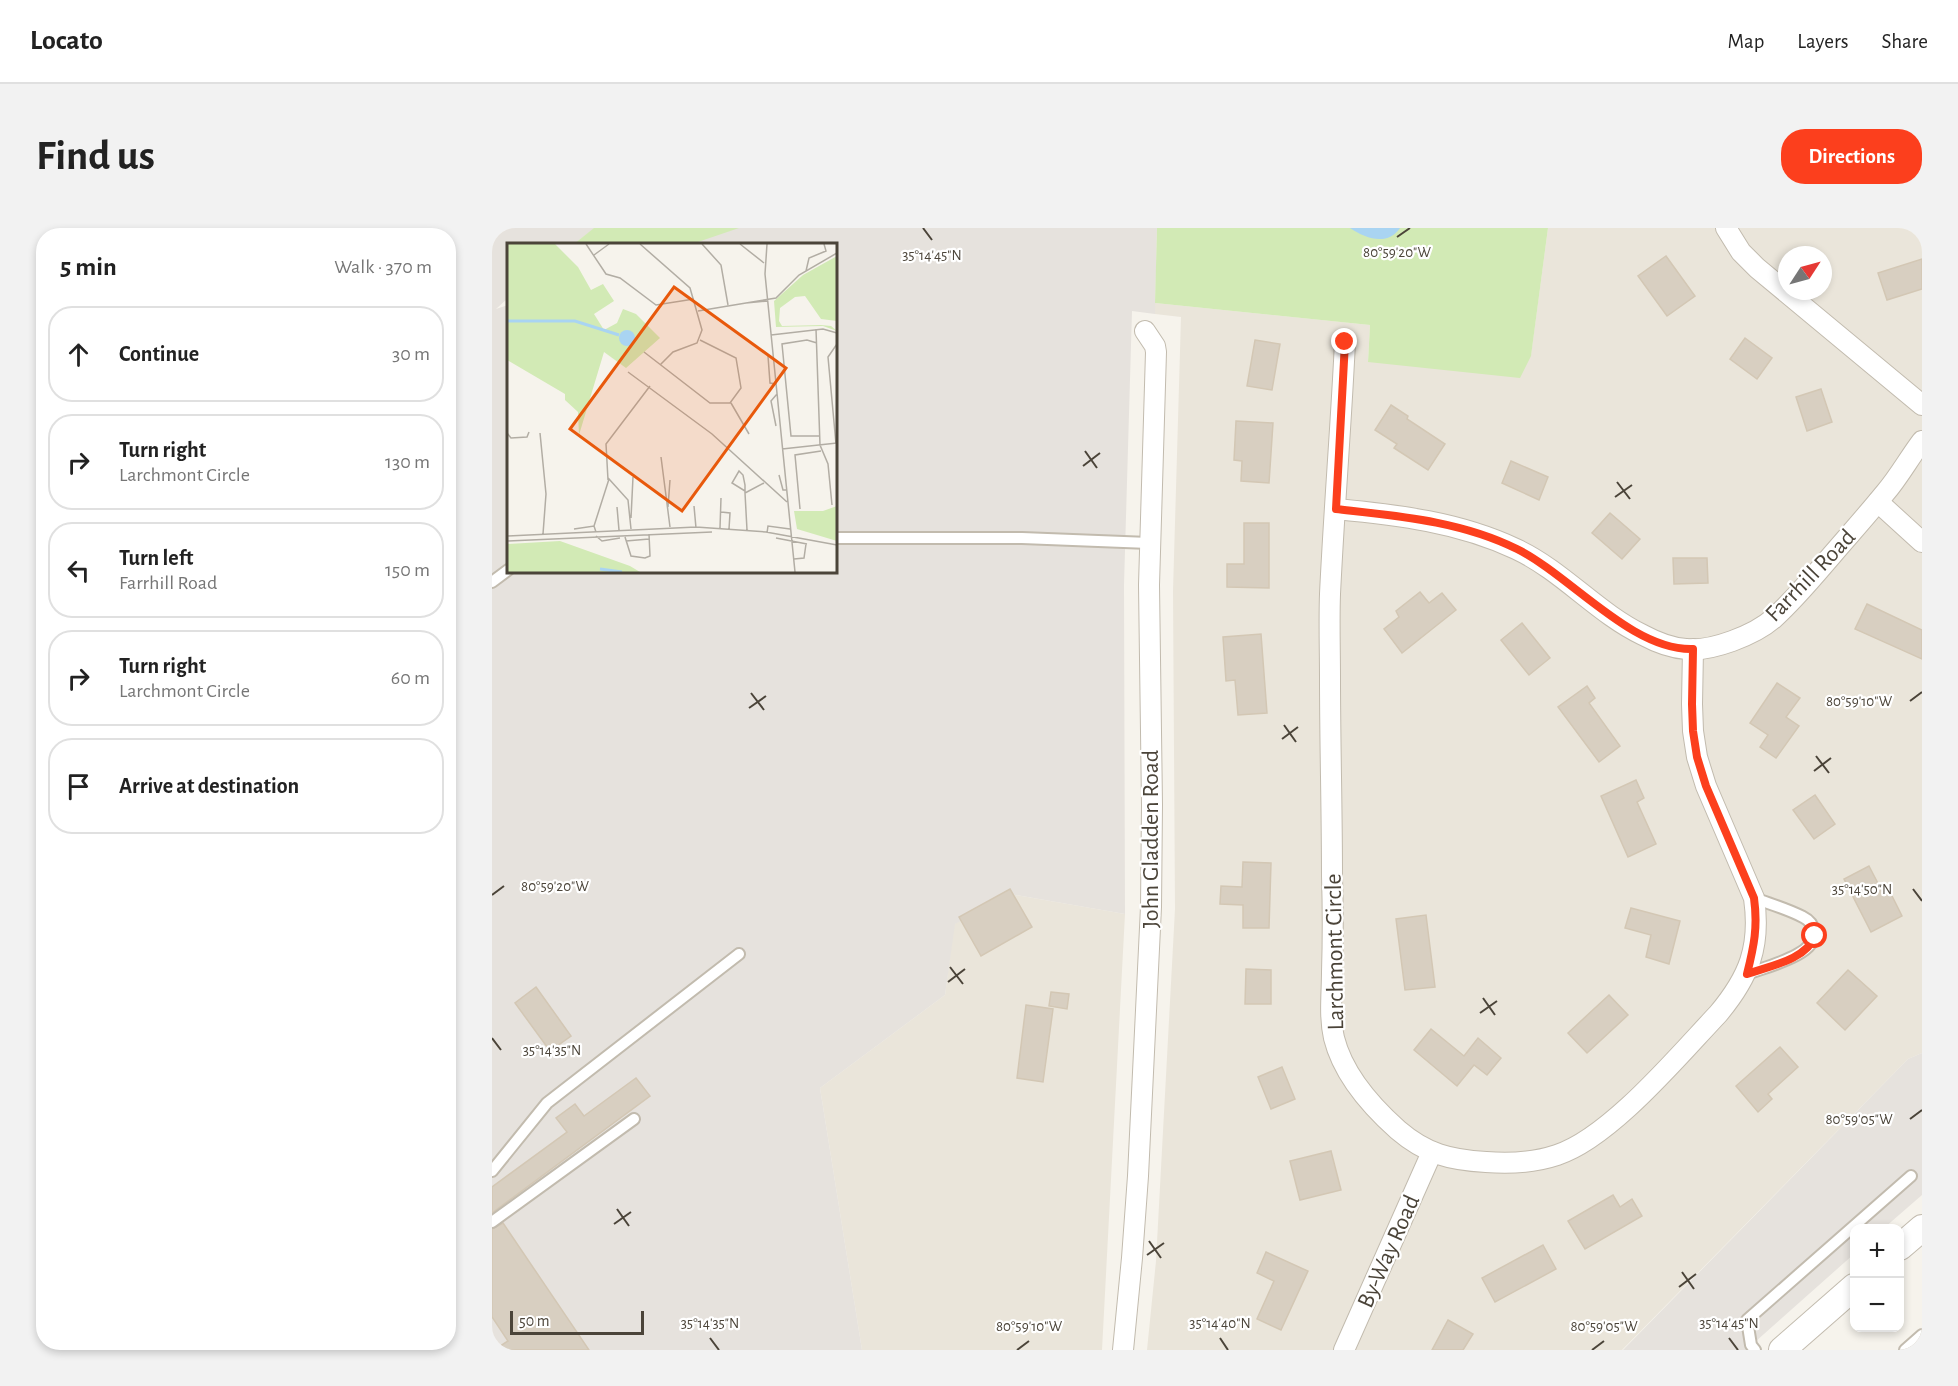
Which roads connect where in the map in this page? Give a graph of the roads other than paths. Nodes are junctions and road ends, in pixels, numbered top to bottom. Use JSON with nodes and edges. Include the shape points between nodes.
{"nodes":[{"id":1,"x":1726,"y":228,"type":"edge"},
{"id":2,"x":1145,"y":331,"type":"dead end"},
{"id":3,"x":1345,"y":342,"type":"dead end"},
{"id":4,"x":1922,"y":405,"type":"edge"},
{"id":5,"x":1922,"y":441,"type":"edge"},
{"id":6,"x":1878,"y":502,"type":"junction"},
{"id":7,"x":1336,"y":509,"type":"junction"},
{"id":8,"x":837,"y":538,"type":"edge"},
{"id":9,"x":1922,"y":542,"type":"edge"},
{"id":10,"x":1149,"y":543,"type":"junction"},
{"id":11,"x":507,"y":571,"type":"edge"},
{"id":12,"x":492,"y":582,"type":"edge"},
{"id":13,"x":1693,"y":649,"type":"junction"},
{"id":14,"x":1754,"y":898,"type":"junction"},
{"id":15,"x":739,"y":954,"type":"dead end"},
{"id":16,"x":1747,"y":974,"type":"junction"},
{"id":17,"x":634,"y":1119,"type":"dead end"},
{"id":18,"x":1432,"y":1152,"type":"junction"},
{"id":19,"x":492,"y":1171,"type":"edge"},
{"id":20,"x":1911,"y":1176,"type":"dead end"},
{"id":21,"x":492,"y":1222,"type":"edge"},
{"id":22,"x":1922,"y":1228,"type":"edge"},
{"id":23,"x":1904,"y":1243,"type":"edge"},
{"id":24,"x":1850,"y":1290,"type":"edge"},
{"id":25,"x":1922,"y":1335,"type":"edge"},
{"id":26,"x":1123,"y":1350,"type":"edge"},
{"id":27,"x":1344,"y":1350,"type":"edge"},
{"id":28,"x":1755,"y":1350,"type":"edge"},
{"id":29,"x":1782,"y":1350,"type":"edge"},
{"id":30,"x":1905,"y":1350,"type":"edge"}],
"edges":[{"from":1,"to":4,"type":"street","via":[[1757,268]]},
{"from":2,"to":10,"type":"street","name":"John Gladden Road","via":[[1156,352]]},
{"from":3,"to":7,"type":"street","name":"Larchmont Circle"},
{"from":5,"to":6,"type":"street","name":"Farrhill Road"},
{"from":6,"to":9,"type":"street"},
{"from":6,"to":13,"type":"street","name":"Farrhill Road","via":[[1773,619],[1735,640]]},
{"from":7,"to":13,"type":"street","name":"Farrhill Road","via":[[1412,517],[1488,537],[1532,557],[1641,634],[1662,644]]},
{"from":7,"to":18,"type":"street","name":"Larchmont Circle","via":[[1330,596],[1334,1038],[1342,1060],[1380,1114]]},
{"from":8,"to":10,"type":"lane"},
{"from":10,"to":26,"type":"street","name":"John Gladden Road","via":[[1151,907],[1138,1176]]},
{"from":11,"to":12,"type":"lane"},
{"from":13,"to":14,"type":"street","name":"Larchmont Circle","via":[[1693,731],[1697,757]]},
{"from":14,"to":16,"type":"street","name":"Larchmont Circle","via":[[1756,939]]},
{"from":14,"to":16,"type":"lane","via":[[1804,918],[1813,925],[1815,936],[1805,951]]},
{"from":15,"to":19,"type":"lane","via":[[547,1103]]},
{"from":16,"to":18,"type":"street","name":"Larchmont Circle","via":[[1718,1014],[1632,1103],[1571,1149],[1528,1163],[1509,1164],[1467,1161]]},
{"from":17,"to":21,"type":"lane"},
{"from":18,"to":27,"type":"street","name":"By-Way Road"},
{"from":20,"to":28,"type":"lane","via":[[1747,1320]]},
{"from":22,"to":23,"type":"street"},
{"from":24,"to":29,"type":"street"},
{"from":25,"to":30,"type":"lane"}]}
